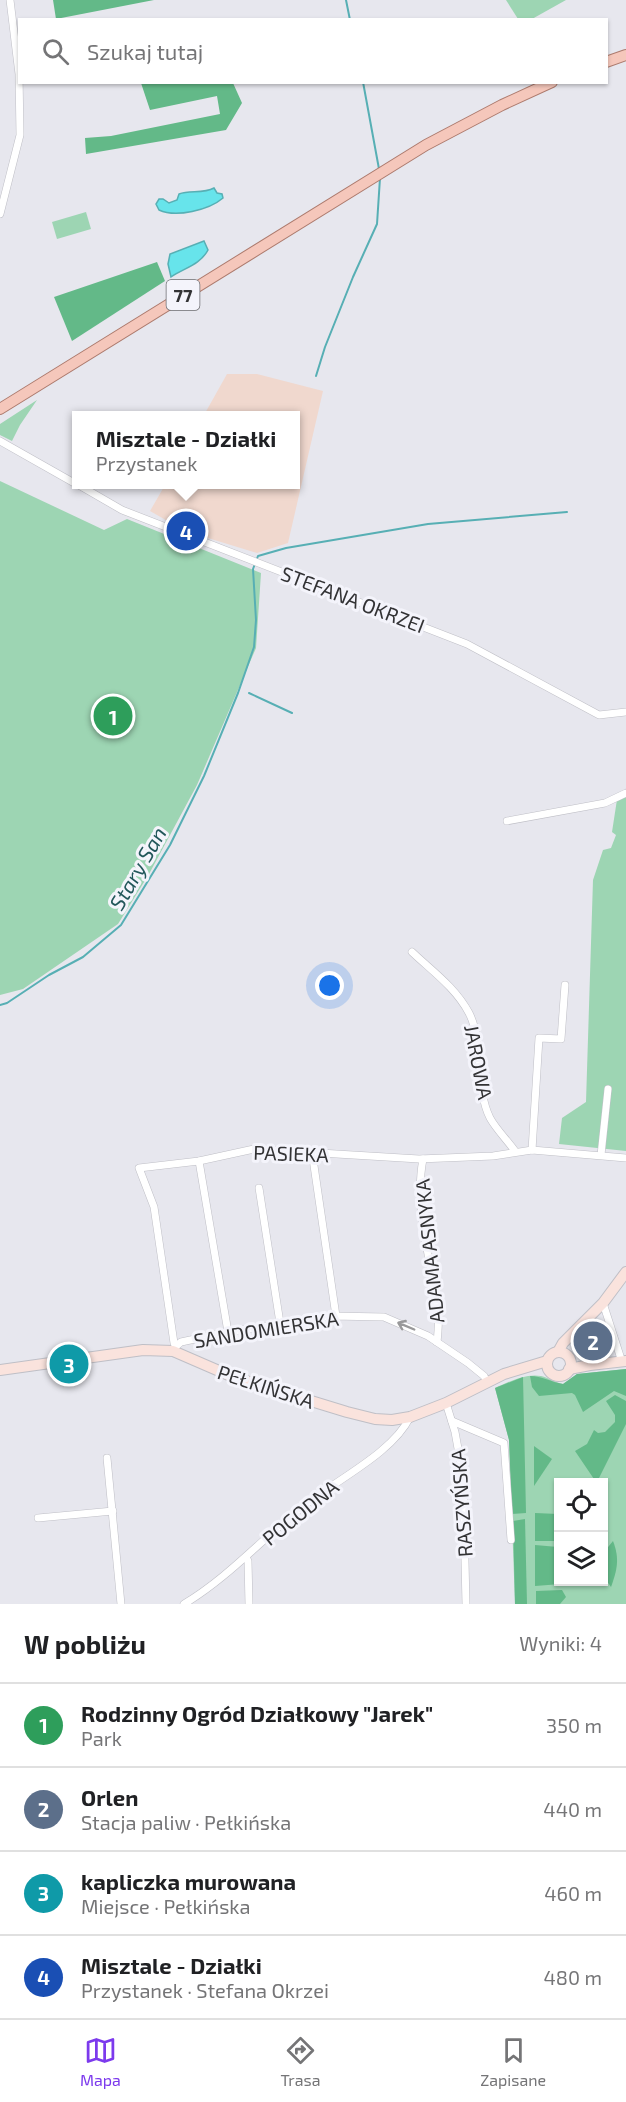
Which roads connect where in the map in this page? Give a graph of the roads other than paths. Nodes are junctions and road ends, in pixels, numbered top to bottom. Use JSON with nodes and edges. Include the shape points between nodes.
{"nodes":[{"id":1,"x":10,"y":0,"type":"edge"},
{"id":2,"x":626,"y":56,"type":"edge"},
{"id":3,"x":608,"y":61,"type":"edge"},
{"id":4,"x":18,"y":66,"type":"edge"},
{"id":5,"x":19,"y":84,"type":"edge"},
{"id":6,"x":548,"y":84,"type":"edge"},
{"id":7,"x":0,"y":214,"type":"edge"},
{"id":8,"x":0,"y":409,"type":"edge"},
{"id":9,"x":0,"y":441,"type":"edge"},
{"id":10,"x":72,"y":481,"type":"edge"},
{"id":11,"x":86,"y":489,"type":"edge"},
{"id":12,"x":626,"y":712,"type":"edge"},
{"id":13,"x":626,"y":793,"type":"edge"},
{"id":14,"x":507,"y":821,"type":"dead end"},
{"id":15,"x":412,"y":952,"type":"dead end"},
{"id":16,"x":565,"y":985,"type":"dead end"},
{"id":17,"x":608,"y":1089,"type":"dead end"},
{"id":18,"x":532,"y":1150,"type":"junction"},
{"id":19,"x":515,"y":1151,"type":"junction"},
{"id":20,"x":312,"y":1152,"type":"junction"},
{"id":21,"x":601,"y":1155,"type":"junction"},
{"id":22,"x":626,"y":1158,"type":"edge"},
{"id":23,"x":423,"y":1159,"type":"junction"},
{"id":24,"x":199,"y":1161,"type":"junction"},
{"id":25,"x":259,"y":1188,"type":"dead end"},
{"id":26,"x":626,"y":1272,"type":"edge"},
{"id":27,"x":603,"y":1303,"type":"junction"},
{"id":28,"x":336,"y":1316,"type":"junction"},
{"id":29,"x":280,"y":1323,"type":"junction"},
{"id":30,"x":228,"y":1332,"type":"junction"},
{"id":31,"x":437,"y":1342,"type":"junction"},
{"id":32,"x":174,"y":1348,"type":"junction"},
{"id":33,"x":566,"y":1359,"type":"junction"},
{"id":34,"x":624,"y":1361,"type":"edge"},
{"id":35,"x":548,"y":1366,"type":"junction"},
{"id":36,"x":0,"y":1370,"type":"edge"},
{"id":37,"x":488,"y":1383,"type":"junction"},
{"id":38,"x":446,"y":1402,"type":"junction"},
{"id":39,"x":410,"y":1417,"type":"junction"},
{"id":40,"x":452,"y":1421,"type":"junction"},
{"id":41,"x":107,"y":1458,"type":"dead end"},
{"id":42,"x":112,"y":1511,"type":"junction"},
{"id":43,"x":38,"y":1518,"type":"dead end"},
{"id":44,"x":511,"y":1540,"type":"dead end"},
{"id":45,"x":246,"y":1557,"type":"junction"},
{"id":46,"x":121,"y":1604,"type":"edge"},
{"id":47,"x":184,"y":1604,"type":"edge"},
{"id":48,"x":249,"y":1604,"type":"edge"},
{"id":49,"x":466,"y":1604,"type":"edge"}],
"edges":[{"from":1,"to":4,"type":"street"},
{"from":2,"to":3,"type":"main road"},
{"from":5,"to":7,"type":"street","via":[[20,135]]},
{"from":6,"to":8,"type":"main road","number":"77","via":[[395,163]]},
{"from":9,"to":10,"type":"street","name":"STEFANA OKRZEI"},
{"from":11,"to":12,"type":"street","name":"STEFANA OKRZEI","via":[[122,510],[467,644],[599,715]]},
{"from":13,"to":14,"type":"street","via":[[605,803]]},
{"from":15,"to":19,"type":"street","name":"JAROWA","via":[[455,991],[470,1014],[489,1117]]},
{"from":16,"to":18,"type":"street","via":[[561,1039],[539,1038]]},
{"from":17,"to":21,"type":"street"},
{"from":18,"to":19,"type":"street","name":"PASIEKA"},
{"from":18,"to":21,"type":"street","name":"PASIEKA"},
{"from":19,"to":23,"type":"street","name":"PASIEKA","via":[[493,1156]]},
{"from":20,"to":23,"type":"street","name":"PASIEKA"},
{"from":20,"to":24,"type":"street","name":"PASIEKA","via":[[254,1149]]},
{"from":20,"to":28,"type":"street"},
{"from":21,"to":22,"type":"street","name":"PASIEKA"},
{"from":23,"to":31,"type":"street","name":"ADAMA ASNYKA","via":[[420,1191],[438,1316]]},
{"from":24,"to":30,"type":"street"},
{"from":24,"to":32,"type":"street","name":"PASIEKA","via":[[139,1168],[154,1207]]},
{"from":25,"to":29,"type":"street"},
{"from":26,"to":27,"type":"street"},
{"from":27,"to":33,"type":"street","via":[[563,1343]]},
{"from":27,"to":34,"type":"street"},
{"from":28,"to":29,"type":"street","name":"SANDOMIERSKA"},
{"from":31,"to":28,"type":"street","name":"SANDOMIERSKA","one_way":true,"via":[[384,1317]]},
{"from":29,"to":30,"type":"street","name":"SANDOMIERSKA"},
{"from":30,"to":32,"type":"street","name":"SANDOMIERSKA","via":[[181,1342]]},
{"from":31,"to":37,"type":"street","name":"SANDOMIERSKA","via":[[468,1363]]},
{"from":32,"to":36,"type":"street","name":"PEŁKIŃSKA"},
{"from":32,"to":39,"type":"street","name":"PEŁKIŃSKA","via":[[229,1375],[347,1412],[375,1419]]},
{"from":33,"to":34,"type":"street","via":[[590,1365]]},
{"from":33,"to":35,"type":"street","via":[[551,1355]]},
{"from":33,"to":35,"type":"street","via":[[566,1374],[553,1375]]},
{"from":35,"to":37,"type":"street","name":"PEŁKIŃSKA","via":[[504,1374]]},
{"from":37,"to":38,"type":"street","name":"PEŁKIŃSKA"},
{"from":38,"to":39,"type":"street","name":"PEŁKIŃSKA"},
{"from":38,"to":40,"type":"street","name":"RASZYŃSKA"},
{"from":39,"to":45,"type":"street","name":"POGODNA","via":[[392,1442],[308,1503]]},
{"from":40,"to":44,"type":"street","via":[[504,1443]]},
{"from":40,"to":49,"type":"street","name":"RASZYŃSKA","via":[[463,1476]]},
{"from":41,"to":42,"type":"street"},
{"from":42,"to":43,"type":"street"},
{"from":42,"to":46,"type":"street"},
{"from":45,"to":47,"type":"street","name":"POGODNA"},
{"from":45,"to":48,"type":"street"}]}
